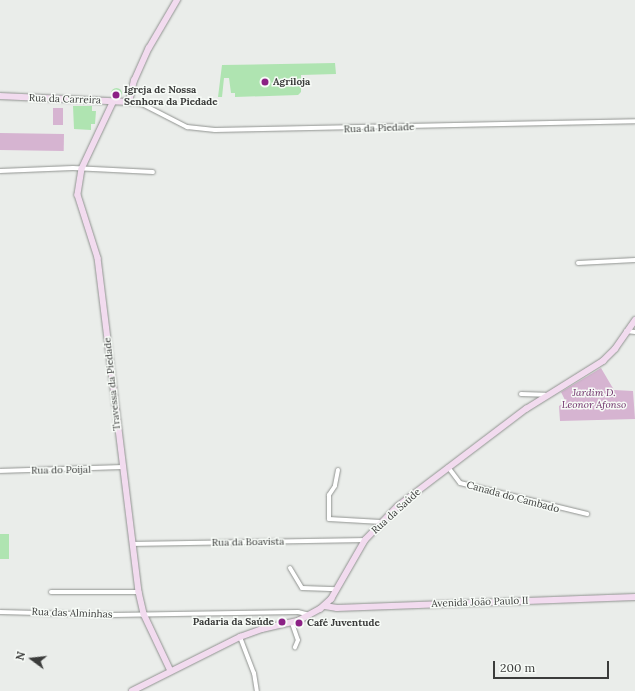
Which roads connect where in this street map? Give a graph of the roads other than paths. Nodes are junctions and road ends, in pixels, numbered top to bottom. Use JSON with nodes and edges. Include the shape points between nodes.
{"nodes":[{"id":1,"x":176,"y":0,"type":"edge"},
{"id":2,"x":0,"y":96,"type":"edge"},
{"id":3,"x":114,"y":101,"type":"junction"},
{"id":4,"x":129,"y":102,"type":"junction"},
{"id":5,"x":635,"y":121,"type":"edge"},
{"id":6,"x":82,"y":169,"type":"junction"},
{"id":7,"x":0,"y":171,"type":"edge"},
{"id":8,"x":153,"y":172,"type":"dead end"},
{"id":9,"x":635,"y":260,"type":"edge"},
{"id":10,"x":578,"y":263,"type":"dead end"},
{"id":11,"x":635,"y":320,"type":"edge"},
{"id":12,"x":626,"y":331,"type":"junction"},
{"id":13,"x":635,"y":332,"type":"edge"},
{"id":14,"x":521,"y":394,"type":"dead end"},
{"id":15,"x":546,"y":395,"type":"junction"},
{"id":16,"x":121,"y":467,"type":"junction"},
{"id":17,"x":448,"y":467,"type":"junction"},
{"id":18,"x":338,"y":470,"type":"dead end"},
{"id":19,"x":0,"y":471,"type":"edge"},
{"id":20,"x":587,"y":514,"type":"dead end"},
{"id":21,"x":381,"y":522,"type":"junction"},
{"id":22,"x":365,"y":540,"type":"junction"},
{"id":23,"x":132,"y":544,"type":"junction"},
{"id":24,"x":290,"y":568,"type":"dead end"},
{"id":25,"x":337,"y":589,"type":"junction"},
{"id":26,"x":51,"y":592,"type":"dead end"},
{"id":27,"x":139,"y":592,"type":"junction"},
{"id":28,"x":635,"y":597,"type":"edge"},
{"id":29,"x":325,"y":606,"type":"junction"},
{"id":30,"x":0,"y":612,"type":"edge"},
{"id":31,"x":144,"y":614,"type":"junction"},
{"id":32,"x":311,"y":615,"type":"junction"},
{"id":33,"x":292,"y":623,"type":"junction"},
{"id":34,"x":240,"y":637,"type":"junction"},
{"id":35,"x":295,"y":647,"type":"dead end"},
{"id":36,"x":171,"y":671,"type":"junction"},
{"id":37,"x":132,"y":691,"type":"edge"},
{"id":38,"x":257,"y":691,"type":"edge"}],
"edges":[{"from":1,"to":4,"type":"street","via":[[149,48],[134,81]]},
{"from":2,"to":3,"type":"street","name":"Rua da Carreira"},
{"from":3,"to":4,"type":"street","name":"Rua da Carreira"},
{"from":3,"to":6,"type":"street","name":"Travessa da Piedade"},
{"from":4,"to":5,"type":"street","name":"Rua da Piedade","via":[[142,104],[187,127],[215,130]]},
{"from":6,"to":7,"type":"street"},
{"from":6,"to":8,"type":"street"},
{"from":6,"to":16,"type":"street","name":"Travessa da Piedade","via":[[78,195],[98,258]]},
{"from":9,"to":10,"type":"street"},
{"from":11,"to":12,"type":"street","name":"Rua da Saúde"},
{"from":12,"to":13,"type":"street"},
{"from":12,"to":15,"type":"street","name":"Rua da Saúde","via":[[603,361]]},
{"from":14,"to":15,"type":"street"},
{"from":15,"to":17,"type":"street","name":"Rua da Saúde"},
{"from":16,"to":19,"type":"street","name":"Rua do Poijal"},
{"from":16,"to":23,"type":"street","name":"Travessa da Piedade"},
{"from":17,"to":20,"type":"street","name":"Canada do Cambado","via":[[460,483]]},
{"from":17,"to":21,"type":"street","name":"Rua da Saúde"},
{"from":18,"to":21,"type":"street","via":[[335,486],[329,495],[329,519]]},
{"from":21,"to":22,"type":"street","name":"Rua da Saúde"},
{"from":22,"to":23,"type":"street","name":"Rua da Boavista"},
{"from":22,"to":25,"type":"street","name":"Rua da Saúde"},
{"from":23,"to":27,"type":"street","name":"Travessa da Piedade"},
{"from":24,"to":25,"type":"street","via":[[302,588]]},
{"from":25,"to":29,"type":"street","name":"Rua da Saúde"},
{"from":26,"to":27,"type":"street"},
{"from":27,"to":31,"type":"street","name":"Travessa da Piedade"},
{"from":28,"to":29,"type":"street","name":"Avenida João Paulo II","via":[[337,608]]},
{"from":29,"to":32,"type":"street","name":"Rua da Saúde"},
{"from":30,"to":31,"type":"street","name":"Rua das Alminhas"},
{"from":31,"to":32,"type":"street","name":"Rua das Alminhas","via":[[298,612]]},
{"from":31,"to":36,"type":"street","name":"Travessa da Piedade"},
{"from":32,"to":33,"type":"street","name":"Rua da Saúde"},
{"from":33,"to":34,"type":"street","name":"Rua da Saúde","via":[[262,629]]},
{"from":33,"to":35,"type":"street","via":[[298,640]]},
{"from":34,"to":36,"type":"street","name":"Rua da Saúde"},
{"from":34,"to":38,"type":"street","via":[[254,673]]},
{"from":36,"to":37,"type":"street","name":"Rua da Saúde"}]}
